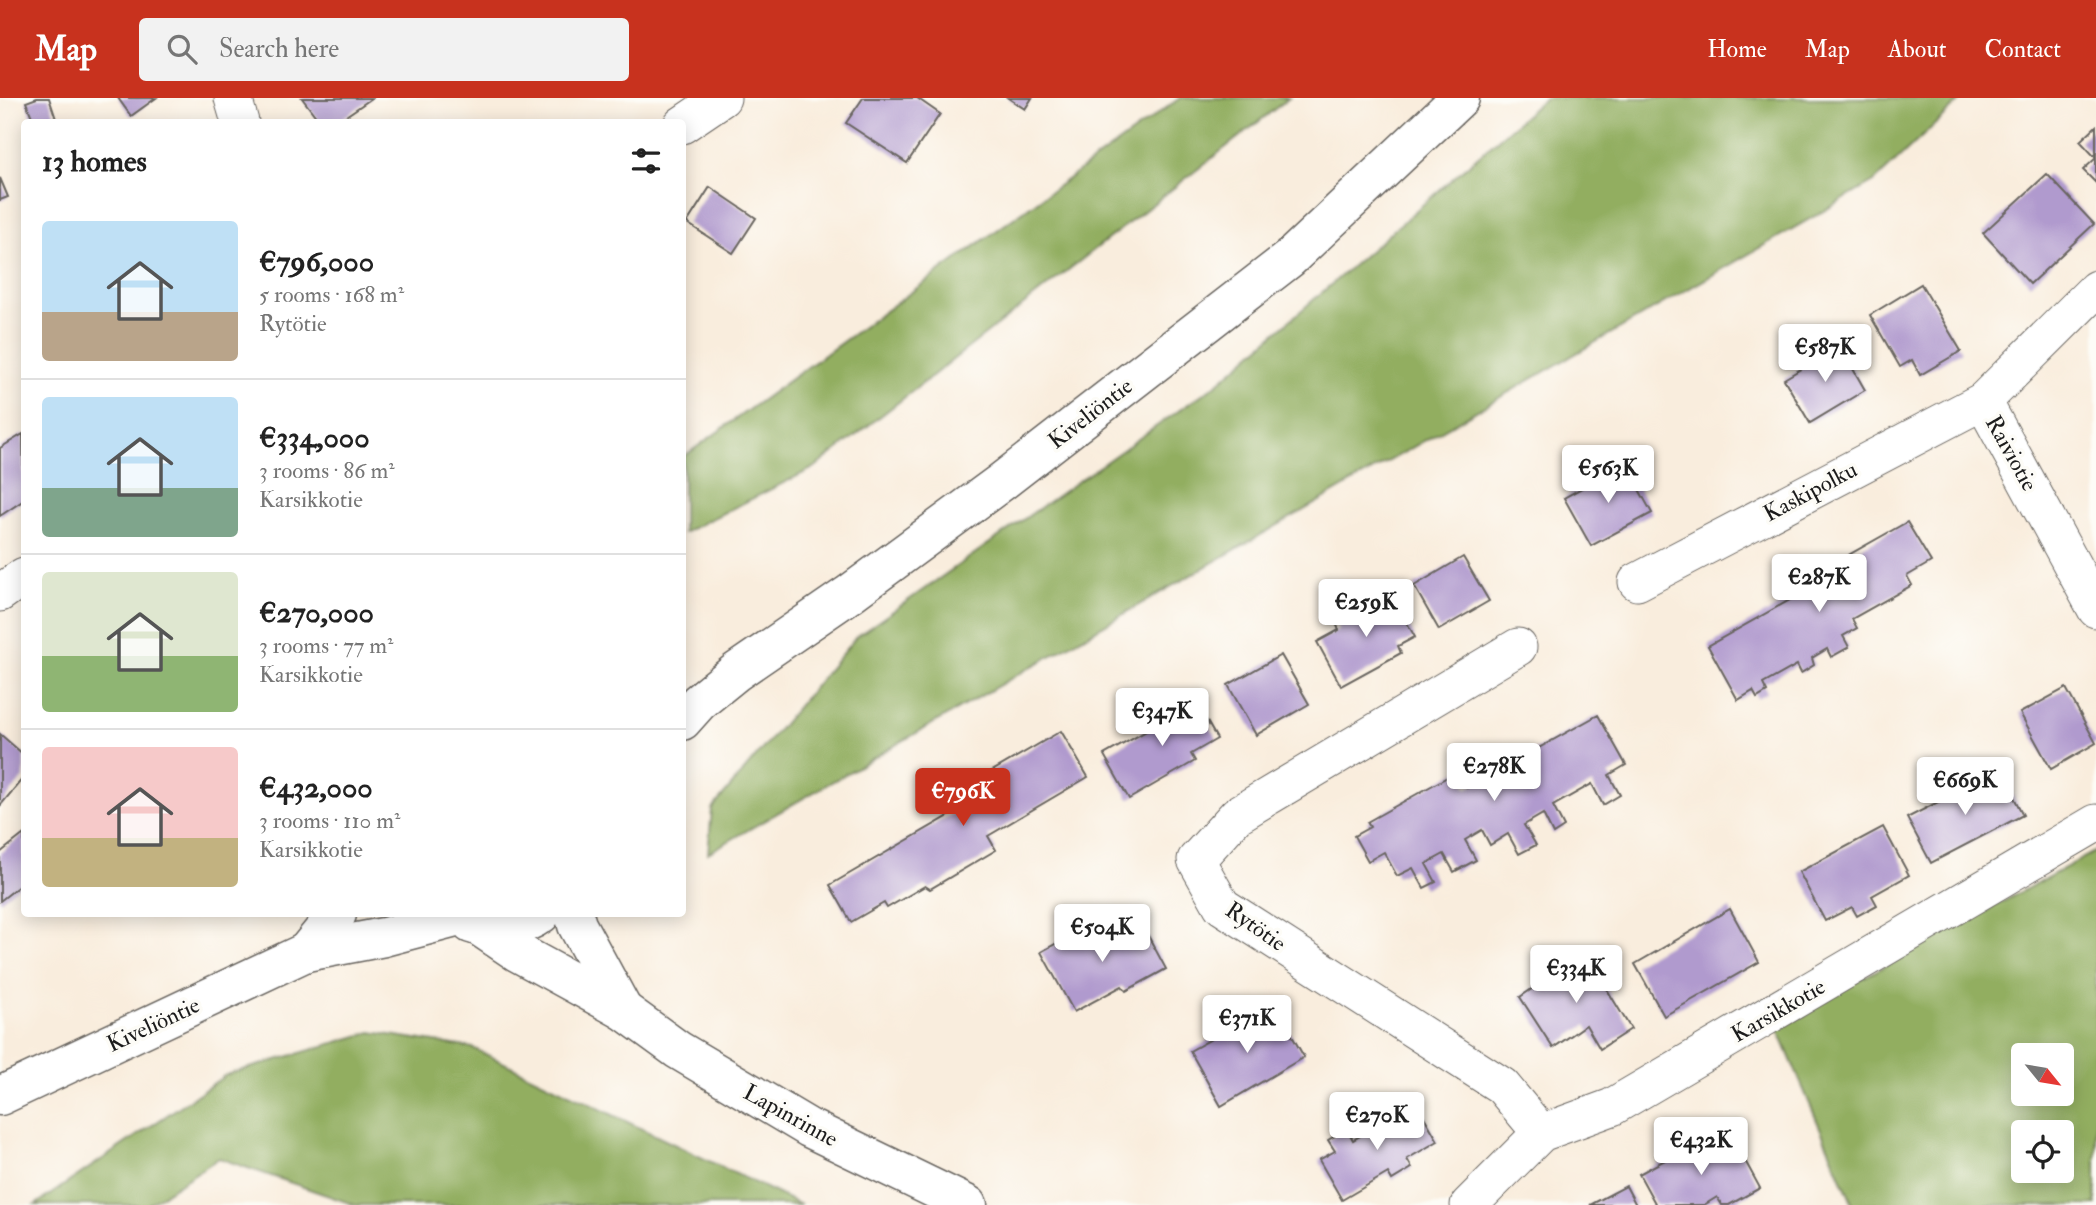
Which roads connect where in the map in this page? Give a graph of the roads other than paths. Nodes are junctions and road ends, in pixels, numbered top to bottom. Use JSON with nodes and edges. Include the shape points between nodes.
{"nodes":[{"id":1,"x":233,"y":98,"type":"edge"},
{"id":2,"x":1460,"y":98,"type":"edge"},
{"id":3,"x":717,"y":99,"type":"edge"},
{"id":4,"x":239,"y":119,"type":"edge"},
{"id":5,"x":686,"y":122,"type":"edge"},
{"id":6,"x":2096,"y":289,"type":"edge"},
{"id":7,"x":1983,"y":401,"type":"junction"},
{"id":8,"x":21,"y":578,"type":"edge"},
{"id":9,"x":1637,"y":582,"type":"dead end"},
{"id":10,"x":0,"y":593,"type":"edge"},
{"id":11,"x":2096,"y":608,"type":"edge"},
{"id":12,"x":1518,"y":647,"type":"dead end"},
{"id":13,"x":688,"y":710,"type":"edge"},
{"id":14,"x":2096,"y":823,"type":"edge"},
{"id":15,"x":335,"y":917,"type":"edge"},
{"id":16,"x":536,"y":917,"type":"edge"},
{"id":17,"x":575,"y":917,"type":"edge"},
{"id":18,"x":462,"y":919,"type":"edge"},
{"id":19,"x":306,"y":953,"type":"junction"},
{"id":20,"x":623,"y":1010,"type":"junction"},
{"id":21,"x":0,"y":1096,"type":"edge"},
{"id":22,"x":1541,"y":1133,"type":"junction"},
{"id":23,"x":968,"y":1205,"type":"edge"},
{"id":24,"x":1469,"y":1205,"type":"edge"}],
"edges":[{"from":1,"to":4,"type":"street"},
{"from":2,"to":13,"type":"street","name":"Kiveliöntie","via":[[1289,259],[1000,483]]},
{"from":3,"to":5,"type":"street"},
{"from":6,"to":7,"type":"street","name":"Raiviotie"},
{"from":7,"to":9,"type":"street","name":"Kaskipolku"},
{"from":7,"to":11,"type":"street","name":"Raiviotie"},
{"from":8,"to":10,"type":"street"},
{"from":12,"to":22,"type":"street","name":"Rytötie","via":[[1237,815],[1196,860],[1222,906],[1502,1086]]},
{"from":14,"to":22,"type":"street","name":"Karsikkotie","via":[[1612,1107]]},
{"from":15,"to":19,"type":"street","name":"Kiveliöntie"},
{"from":16,"to":18,"type":"street","name":"Kiveliöntie","via":[[506,928]]},
{"from":17,"to":20,"type":"street","name":"Lapinrinne"},
{"from":18,"to":19,"type":"street","name":"Kiveliöntie"},
{"from":18,"to":20,"type":"street","name":"Lapinrinne"},
{"from":19,"to":21,"type":"street","name":"Kiveliöntie"},
{"from":20,"to":23,"type":"street","name":"Lapinrinne","via":[[678,1050],[809,1128]]},
{"from":22,"to":24,"type":"street","name":"Karsikkotie"}]}
